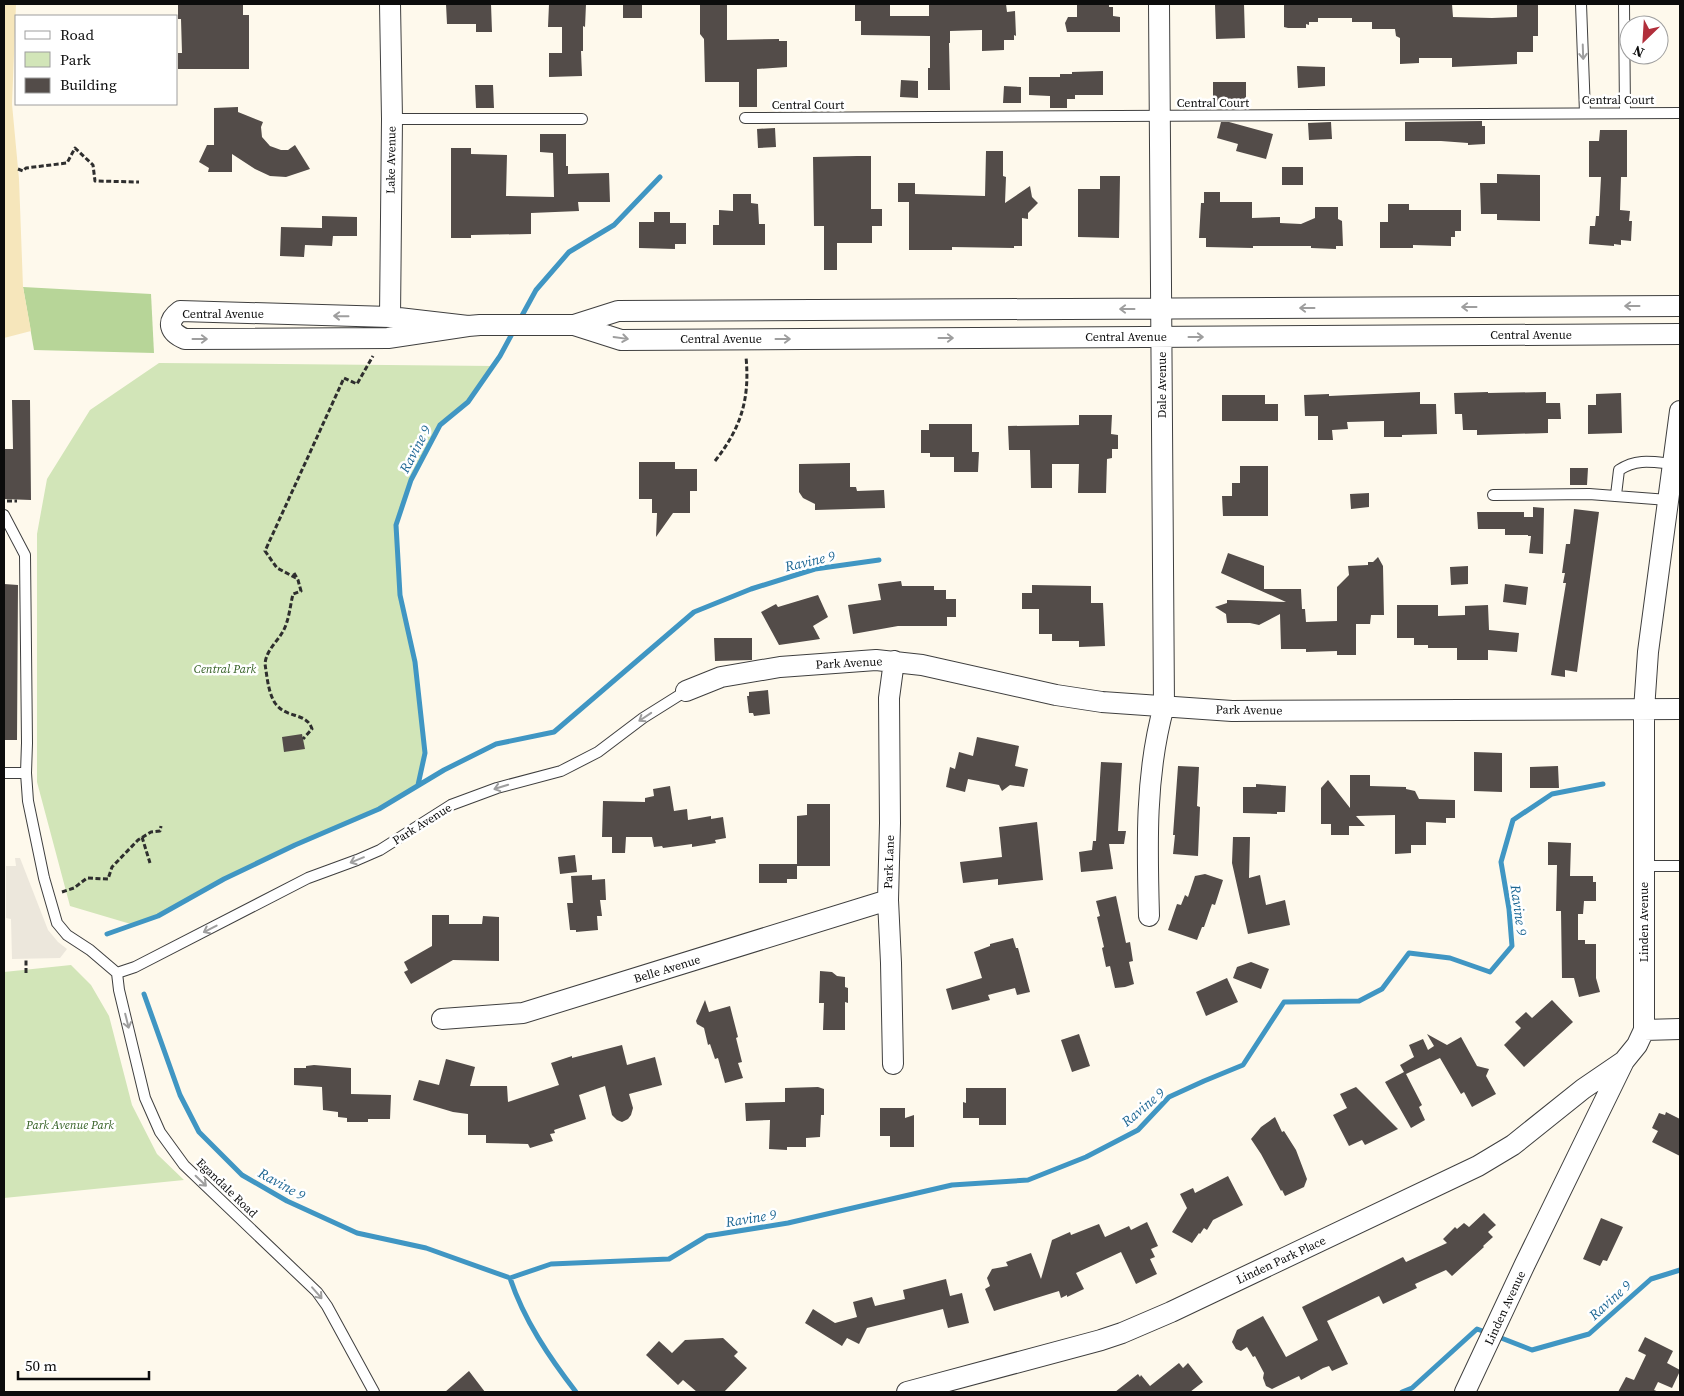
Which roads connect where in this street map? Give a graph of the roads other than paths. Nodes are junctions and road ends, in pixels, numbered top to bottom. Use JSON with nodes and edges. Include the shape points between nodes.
{"nodes":[{"id":1,"x":390,"y":4,"type":"edge"},
{"id":2,"x":1159,"y":4,"type":"edge"},
{"id":3,"x":1581,"y":4,"type":"edge"},
{"id":4,"x":1624,"y":4,"type":"edge"},
{"id":5,"x":1585,"y":113,"type":"junction"},
{"id":6,"x":1624,"y":113,"type":"junction"},
{"id":7,"x":1680,"y":113,"type":"edge"},
{"id":8,"x":1160,"y":116,"type":"junction"},
{"id":9,"x":582,"y":118,"type":"dead end"},
{"id":10,"x":745,"y":118,"type":"dead end"},
{"id":11,"x":392,"y":119,"type":"junction"},
{"id":12,"x":1680,"y":306,"type":"edge"},
{"id":13,"x":1161,"y":308,"type":"junction"},
{"id":14,"x":899,"y":310,"type":"junction"},
{"id":15,"x":390,"y":317,"type":"junction"},
{"id":16,"x":474,"y":325,"type":"junction"},
{"id":17,"x":574,"y":325,"type":"junction"},
{"id":18,"x":1680,"y":334,"type":"edge"},
{"id":19,"x":1161,"y":337,"type":"junction"},
{"id":20,"x":897,"y":338,"type":"junction"},
{"id":21,"x":1680,"y":411,"type":"edge"},
{"id":22,"x":1673,"y":464,"type":"junction"},
{"id":23,"x":1493,"y":495,"type":"dead end"},
{"id":24,"x":1616,"y":495,"type":"junction"},
{"id":25,"x":1668,"y":500,"type":"junction"},
{"id":26,"x":4,"y":515,"type":"edge"},
{"id":27,"x":894,"y":661,"type":"junction"},
{"id":28,"x":686,"y":691,"type":"joint"},
{"id":29,"x":1164,"y":706,"type":"junction"},
{"id":30,"x":1644,"y":710,"type":"junction"},
{"id":31,"x":1680,"y":710,"type":"edge"},
{"id":32,"x":4,"y":773,"type":"edge"},
{"id":33,"x":26,"y":773,"type":"junction"},
{"id":34,"x":1644,"y":866,"type":"junction"},
{"id":35,"x":1680,"y":866,"type":"edge"},
{"id":36,"x":888,"y":900,"type":"junction"},
{"id":37,"x":1149,"y":916,"type":"dead end"},
{"id":38,"x":117,"y":973,"type":"junction"},
{"id":39,"x":442,"y":1019,"type":"dead end"},
{"id":40,"x":1680,"y":1029,"type":"edge"},
{"id":41,"x":1644,"y":1030,"type":"junction"},
{"id":42,"x":1624,"y":1061,"type":"junction"},
{"id":43,"x":893,"y":1064,"type":"dead end"},
{"id":44,"x":1468,"y":1386,"type":"edge"},
{"id":45,"x":374,"y":1392,"type":"edge"},
{"id":46,"x":907,"y":1392,"type":"edge"}],
"edges":[{"from":1,"to":11,"type":"street","name":"Lake Avenue"},
{"from":2,"to":8,"type":"street","name":"Dale Avenue"},
{"from":3,"to":5,"type":"lane","one_way":true},
{"from":4,"to":6,"type":"lane"},
{"from":5,"to":6,"type":"lane","name":"Central Court"},
{"from":5,"to":8,"type":"lane","name":"Central Court"},
{"from":6,"to":7,"type":"lane","name":"Central Court"},
{"from":8,"to":10,"type":"lane","name":"Central Court"},
{"from":8,"to":13,"type":"street","name":"Dale Avenue"},
{"from":9,"to":11,"type":"lane"},
{"from":11,"to":15,"type":"street","name":"Lake Avenue"},
{"from":12,"to":13,"type":"street","name":"Central Avenue","one_way":true},
{"from":13,"to":14,"type":"street","name":"Central Avenue","one_way":true},
{"from":13,"to":19,"type":"street","name":"Dale Avenue"},
{"from":14,"to":17,"type":"street","name":"Central Avenue","via":[[618,311]]},
{"from":14,"to":20,"type":"street"},
{"from":15,"to":16,"type":"street","name":"Central Avenue"},
{"from":15,"to":16,"type":"street","name":"Central Avenue","one_way":true,"via":[[180,312],[171,322],[177,336],[185,339],[383,345]]},
{"from":16,"to":17,"type":"street","name":"Central Avenue"},
{"from":17,"to":20,"type":"street","name":"Central Avenue","one_way":true,"via":[[621,340]]},
{"from":19,"to":18,"type":"street","name":"Central Avenue","one_way":true},
{"from":20,"to":19,"type":"street","name":"Central Avenue","one_way":true},
{"from":19,"to":29,"type":"street","name":"Dale Avenue"},
{"from":21,"to":22,"type":"street","name":"Linden Avenue"},
{"from":22,"to":24,"type":"lane","via":[[1641,461],[1628,464],[1620,470]]},
{"from":22,"to":25,"type":"street","name":"Linden Avenue"},
{"from":23,"to":24,"type":"lane"},
{"from":24,"to":25,"type":"lane"},
{"from":25,"to":30,"type":"street","name":"Linden Avenue","via":[[1669,522],[1648,652]]},
{"from":26,"to":33,"type":"lane","via":[[25,555]]},
{"from":27,"to":28,"type":"street","name":"Park Avenue","via":[[780,667],[721,677]]},
{"from":27,"to":29,"type":"street","name":"Park Avenue","via":[[1056,695]]},
{"from":27,"to":36,"type":"street","name":"Park Lane","via":[[889,698]]},
{"from":28,"to":38,"type":"lane","name":"Park Avenue","one_way":true,"via":[[598,752],[561,770],[451,805],[380,850],[308,878],[135,967]]},
{"from":29,"to":30,"type":"street","name":"Park Avenue","via":[[1232,712]]},
{"from":29,"to":37,"type":"street","name":"Dale Avenue","via":[[1158,727],[1150,793],[1147,846]]},
{"from":30,"to":31,"type":"street","name":"Park Avenue"},
{"from":30,"to":34,"type":"street","name":"Linden Avenue"},
{"from":32,"to":33,"type":"lane"},
{"from":33,"to":38,"type":"lane","via":[[28,801],[57,924]]},
{"from":34,"to":35,"type":"lane"},
{"from":34,"to":41,"type":"street","name":"Linden Avenue"},
{"from":36,"to":39,"type":"street","name":"Belle Avenue","via":[[523,1013]]},
{"from":36,"to":43,"type":"street","name":"Park Lane"},
{"from":38,"to":45,"type":"lane","name":"Egandale Road","one_way":true,"via":[[145,1098],[160,1132],[184,1165],[317,1292],[328,1306]]},
{"from":40,"to":41,"type":"street"},
{"from":41,"to":42,"type":"street","name":"Linden Avenue"},
{"from":42,"to":44,"type":"street","name":"Linden Avenue"},
{"from":42,"to":46,"type":"street","name":"Linden Park Place","via":[[1513,1145],[1478,1166],[1171,1312],[1102,1340]]}]}
